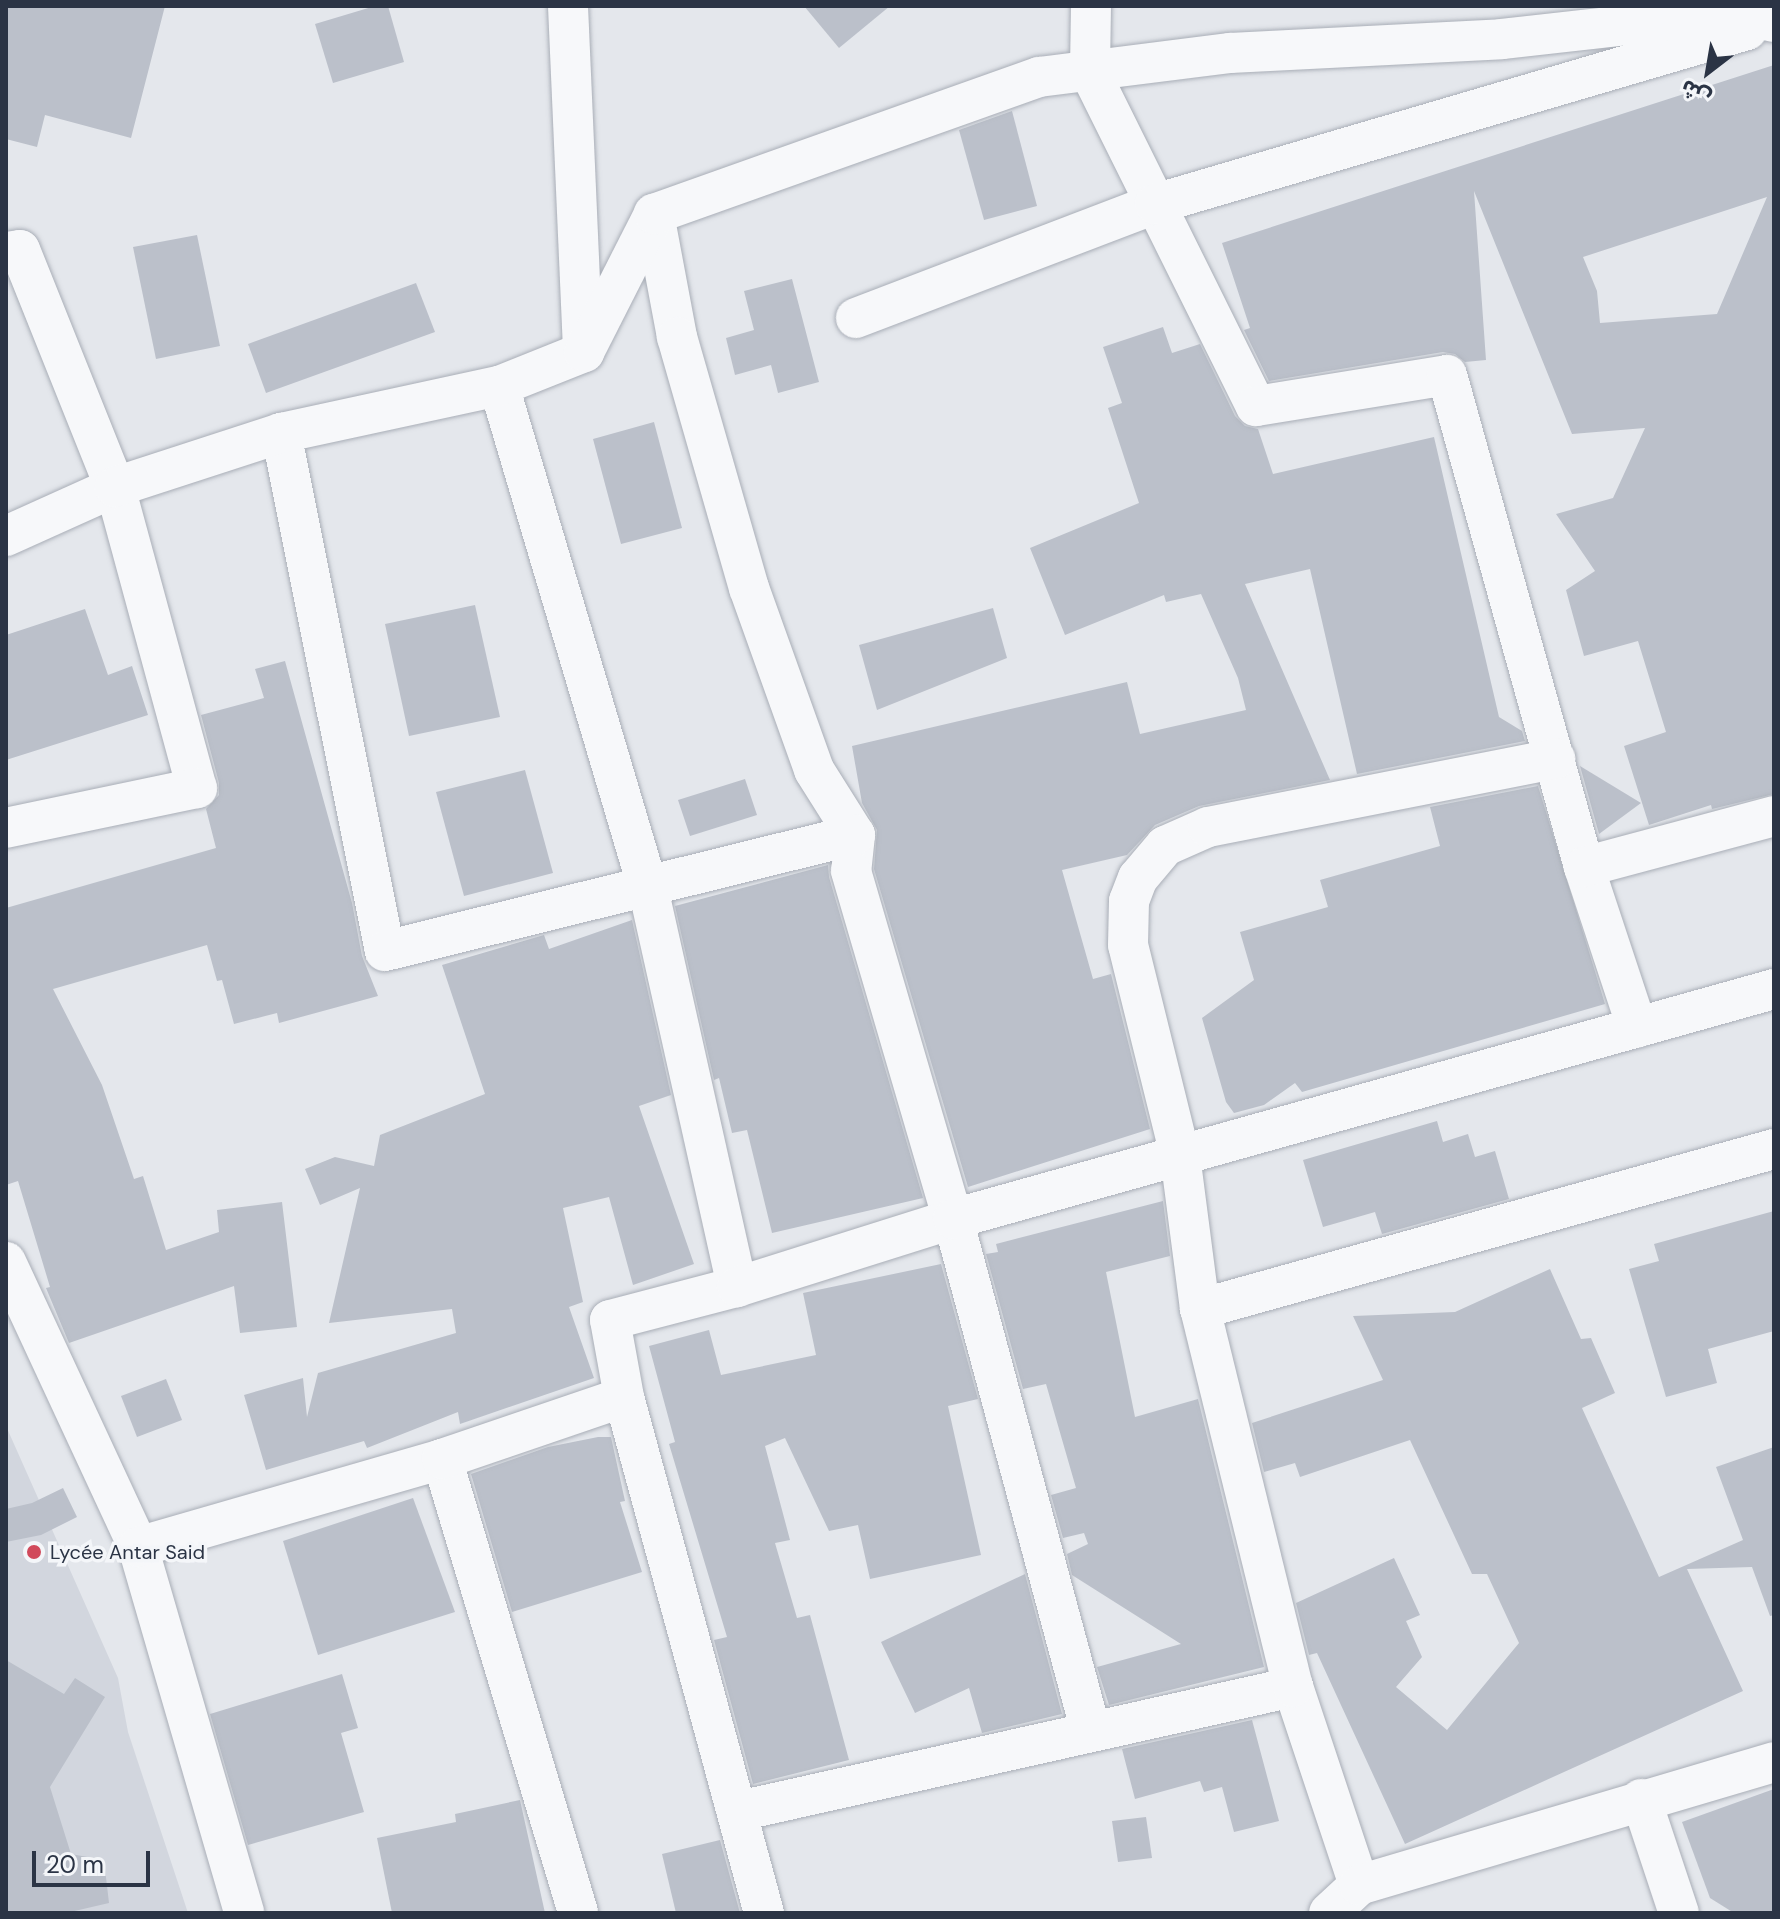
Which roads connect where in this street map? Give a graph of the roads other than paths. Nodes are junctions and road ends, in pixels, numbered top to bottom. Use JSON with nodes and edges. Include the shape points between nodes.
{"nodes":[{"id":1,"x":568,"y":6,"type":"edge"},
{"id":2,"x":1091,"y":6,"type":"edge"},
{"id":3,"x":1734,"y":9,"type":"edge"},
{"id":4,"x":1774,"y":22,"type":"edge"},
{"id":5,"x":1504,"y":23,"type":"edge"},
{"id":6,"x":1090,"y":72,"type":"junction"},
{"id":7,"x":1155,"y":204,"type":"junction"},
{"id":8,"x":654,"y":214,"type":"junction"},
{"id":9,"x":6,"y":252,"type":"edge"},
{"id":10,"x":856,"y":318,"type":"dead end"},
{"id":11,"x":584,"y":352,"type":"junction"},
{"id":12,"x":499,"y":386,"type":"junction"},
{"id":13,"x":281,"y":433,"type":"junction"},
{"id":14,"x":115,"y":487,"type":"junction"},
{"id":15,"x":6,"y":536,"type":"edge"},
{"id":16,"x":1555,"y":759,"type":"junction"},
{"id":17,"x":1774,"y":816,"type":"edge"},
{"id":18,"x":6,"y":828,"type":"edge"},
{"id":19,"x":855,"y":835,"type":"junction"},
{"id":20,"x":1584,"y":867,"type":"junction"},
{"id":21,"x":648,"y":888,"type":"junction"},
{"id":22,"x":1774,"y":989,"type":"edge"},
{"id":23,"x":1637,"y":1027,"type":"junction"},
{"id":24,"x":1774,"y":1149,"type":"edge"},
{"id":25,"x":1180,"y":1155,"type":"junction"},
{"id":26,"x":953,"y":1219,"type":"junction"},
{"id":27,"x":6,"y":1262,"type":"edge"},
{"id":28,"x":737,"y":1287,"type":"junction"},
{"id":29,"x":1200,"y":1309,"type":"junction"},
{"id":30,"x":624,"y":1397,"type":"junction"},
{"id":31,"x":442,"y":1459,"type":"junction"},
{"id":32,"x":138,"y":1547,"type":"junction"},
{"id":33,"x":1293,"y":1687,"type":"junction"},
{"id":34,"x":1091,"y":1732,"type":"junction"},
{"id":35,"x":1774,"y":1762,"type":"edge"},
{"id":36,"x":1641,"y":1799,"type":"junction"},
{"id":37,"x":739,"y":1811,"type":"junction"},
{"id":38,"x":1359,"y":1885,"type":"junction"},
{"id":39,"x":244,"y":1913,"type":"edge"},
{"id":40,"x":578,"y":1913,"type":"edge"},
{"id":41,"x":764,"y":1913,"type":"edge"},
{"id":42,"x":1329,"y":1913,"type":"edge"},
{"id":43,"x":1679,"y":1913,"type":"edge"}],
"edges":[{"from":1,"to":11,"type":"street"},
{"from":2,"to":6,"type":"street"},
{"from":3,"to":4,"type":"street"},
{"from":3,"to":5,"type":"street"},
{"from":4,"to":7,"type":"street"},
{"from":5,"to":6,"type":"street"},
{"from":6,"to":7,"type":"street"},
{"from":6,"to":8,"type":"street","via":[[1039,77]]},
{"from":7,"to":10,"type":"street"},
{"from":7,"to":16,"type":"street","via":[[1256,406],[1447,375]]},
{"from":8,"to":11,"type":"street"},
{"from":8,"to":19,"type":"street","via":[[677,337],[749,588],[814,770]]},
{"from":9,"to":14,"type":"street","via":[[20,250]]},
{"from":11,"to":12,"type":"street"},
{"from":12,"to":13,"type":"street"},
{"from":12,"to":21,"type":"street"},
{"from":13,"to":14,"type":"street"},
{"from":13,"to":21,"type":"street","via":[[385,951]]},
{"from":14,"to":15,"type":"street"},
{"from":14,"to":18,"type":"street","via":[[197,788]]},
{"from":16,"to":20,"type":"street"},
{"from":16,"to":25,"type":"street","via":[[1208,827],[1165,846],[1138,878],[1129,901],[1128,945]]},
{"from":17,"to":20,"type":"street"},
{"from":19,"to":21,"type":"street"},
{"from":19,"to":26,"type":"street","via":[[851,871]]},
{"from":20,"to":23,"type":"street"},
{"from":21,"to":28,"type":"street"},
{"from":22,"to":23,"type":"street"},
{"from":23,"to":25,"type":"street"},
{"from":24,"to":29,"type":"street"},
{"from":25,"to":26,"type":"street"},
{"from":25,"to":29,"type":"street"},
{"from":26,"to":28,"type":"street"},
{"from":26,"to":34,"type":"street"},
{"from":27,"to":32,"type":"street"},
{"from":28,"to":30,"type":"street","via":[[610,1320]]},
{"from":29,"to":33,"type":"street"},
{"from":30,"to":31,"type":"street"},
{"from":30,"to":37,"type":"street"},
{"from":31,"to":32,"type":"street"},
{"from":31,"to":40,"type":"street"},
{"from":32,"to":39,"type":"street"},
{"from":33,"to":34,"type":"street"},
{"from":33,"to":38,"type":"street"},
{"from":34,"to":37,"type":"street"},
{"from":35,"to":36,"type":"street"},
{"from":36,"to":38,"type":"street"},
{"from":36,"to":43,"type":"street"},
{"from":37,"to":41,"type":"street"},
{"from":38,"to":42,"type":"street"}]}
